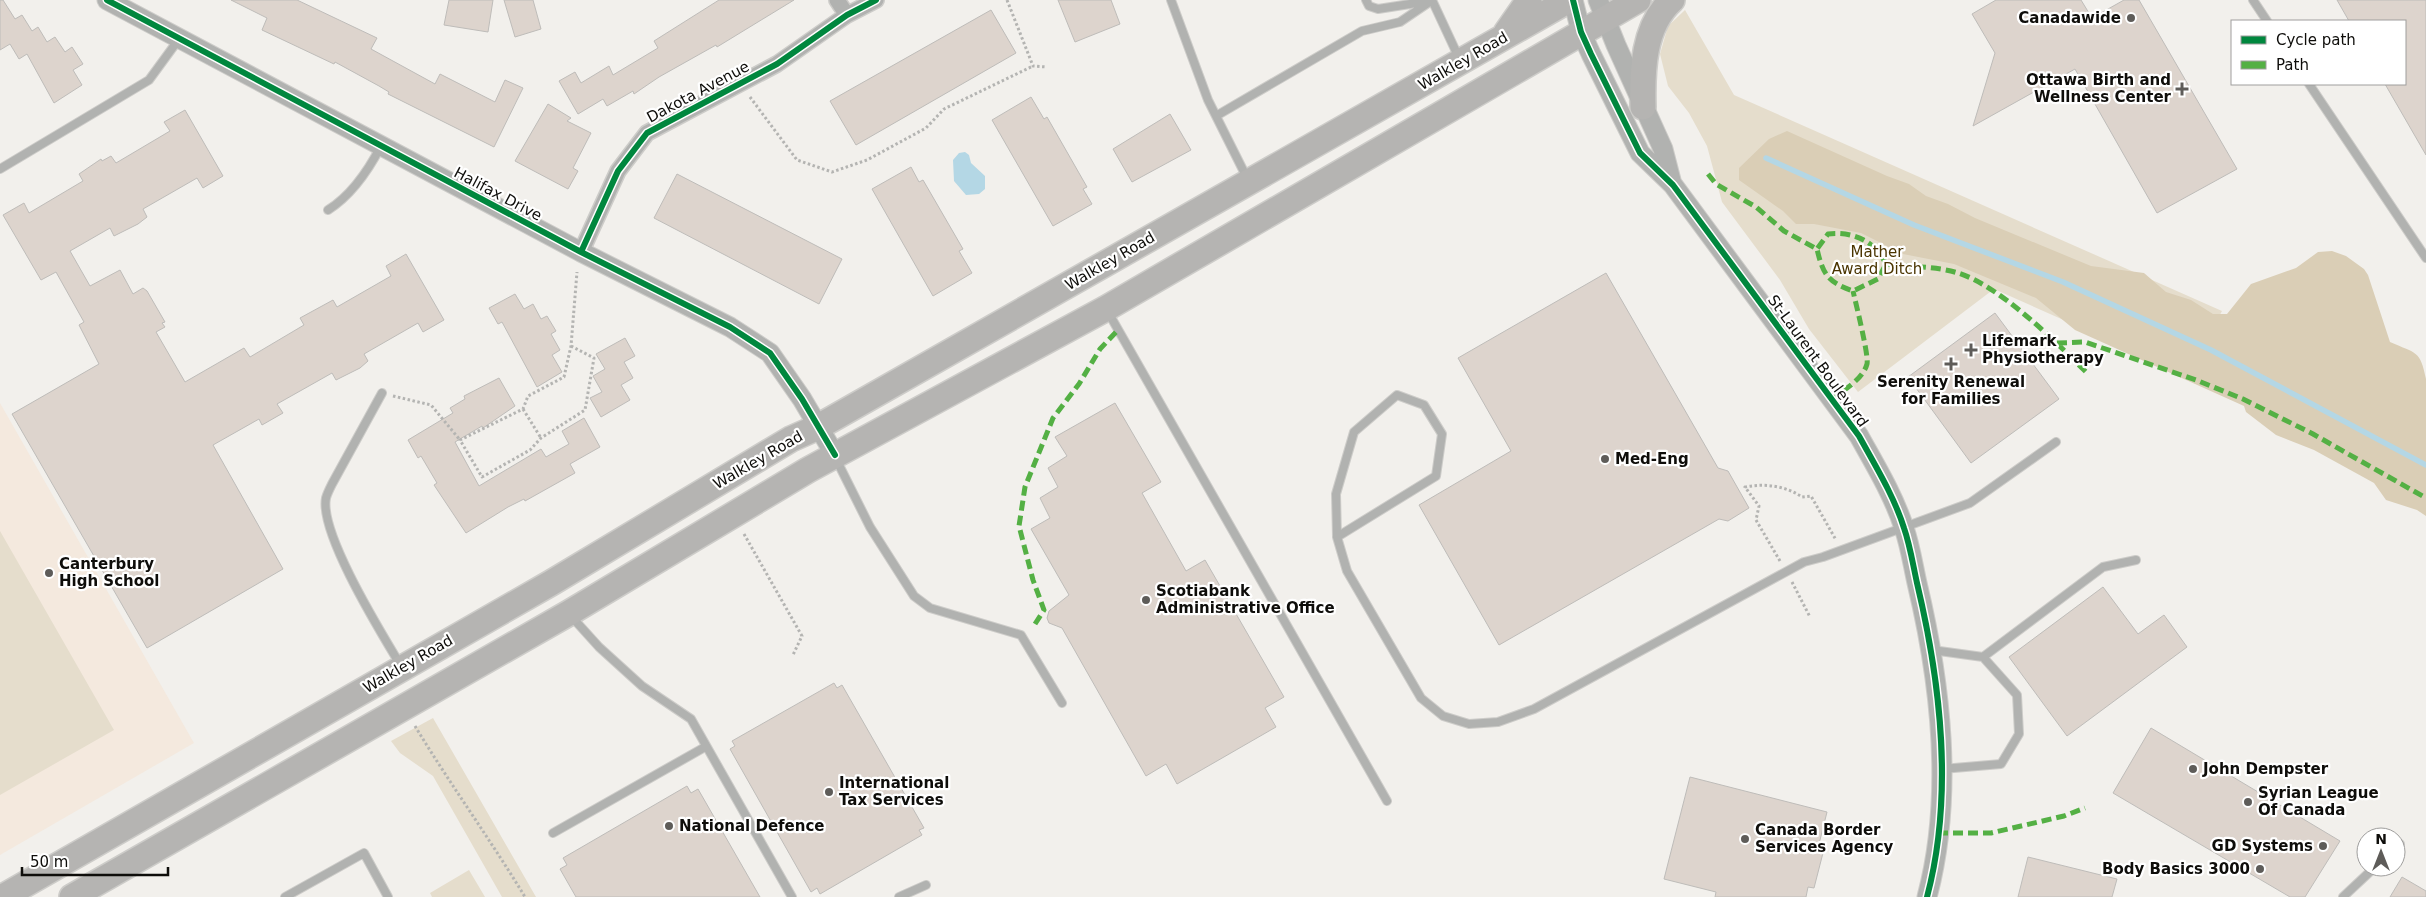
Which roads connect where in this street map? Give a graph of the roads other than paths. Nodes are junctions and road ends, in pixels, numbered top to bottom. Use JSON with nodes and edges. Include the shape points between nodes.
{"nodes":[{"id":1,"x":107,"y":0,"type":"edge"},
{"id":2,"x":837,"y":0,"type":"edge"},
{"id":3,"x":876,"y":0,"type":"edge"},
{"id":4,"x":1171,"y":0,"type":"edge"},
{"id":5,"x":1366,"y":0,"type":"edge"},
{"id":6,"x":1431,"y":0,"type":"edge"},
{"id":7,"x":1529,"y":0,"type":"edge"},
{"id":8,"x":1568,"y":0,"type":"edge"},
{"id":9,"x":1572,"y":0,"type":"edge"},
{"id":10,"x":1638,"y":0,"type":"edge"},
{"id":11,"x":1672,"y":0,"type":"edge"},
{"id":12,"x":2253,"y":0,"type":"edge"},
{"id":13,"x":1602,"y":9,"type":"edge"},
{"id":14,"x":847,"y":15,"type":"junction"},
{"id":15,"x":2266,"y":20,"type":"edge"},
{"id":16,"x":1581,"y":32,"type":"junction"},
{"id":17,"x":179,"y":38,"type":"junction"},
{"id":18,"x":1501,"y":40,"type":"junction"},
{"id":19,"x":1461,"y":63,"type":"junction"},
{"id":20,"x":2310,"y":85,"type":"edge"},
{"id":21,"x":1643,"y":107,"type":"junction"},
{"id":22,"x":1216,"y":116,"type":"junction"},
{"id":23,"x":382,"y":145,"type":"junction"},
{"id":24,"x":0,"y":170,"type":"edge"},
{"id":25,"x":1254,"y":180,"type":"junction"},
{"id":26,"x":1673,"y":185,"type":"junction"},
{"id":27,"x":1279,"y":209,"type":"junction"},
{"id":28,"x":328,"y":210,"type":"dead end"},
{"id":29,"x":581,"y":252,"type":"junction"},
{"id":30,"x":2426,"y":258,"type":"edge"},
{"id":31,"x":1105,"y":308,"type":"junction"},
{"id":32,"x":382,"y":393,"type":"road end"},
{"id":33,"x":818,"y":427,"type":"junction"},
{"id":34,"x":2056,"y":442,"type":"dead end"},
{"id":35,"x":835,"y":455,"type":"junction"},
{"id":36,"x":1904,"y":527,"type":"junction"},
{"id":37,"x":1337,"y":537,"type":"junction"},
{"id":38,"x":2136,"y":560,"type":"dead end"},
{"id":39,"x":551,"y":583,"type":"junction"},
{"id":40,"x":569,"y":613,"type":"junction"},
{"id":41,"x":1932,"y":650,"type":"junction"},
{"id":42,"x":1983,"y":657,"type":"junction"},
{"id":43,"x":402,"y":668,"type":"junction"},
{"id":44,"x":413,"y":703,"type":"junction"},
{"id":45,"x":1062,"y":703,"type":"dead end"},
{"id":46,"x":705,"y":747,"type":"junction"},
{"id":47,"x":1941,"y":769,"type":"junction"},
{"id":48,"x":1387,"y":801,"type":"dead end"},
{"id":49,"x":553,"y":834,"type":"dead end"},
{"id":50,"x":60,"y":864,"type":"junction"},
{"id":51,"x":2365,"y":877,"type":"edge"},
{"id":52,"x":926,"y":885,"type":"dead end"},
{"id":53,"x":77,"y":896,"type":"edge"},
{"id":54,"x":3,"y":897,"type":"edge"},
{"id":55,"x":285,"y":897,"type":"edge"},
{"id":56,"x":388,"y":897,"type":"edge"},
{"id":57,"x":792,"y":897,"type":"edge"},
{"id":58,"x":899,"y":897,"type":"edge"},
{"id":59,"x":1927,"y":897,"type":"edge"},
{"id":60,"x":2343,"y":897,"type":"edge"}],
"edges":[{"from":1,"to":17,"type":"street","name":"Halifax Drive"},
{"from":2,"to":14,"type":"street"},
{"from":3,"to":14,"type":"street","name":"Dakota Avenue"},
{"from":4,"to":22,"type":"lane"},
{"from":5,"to":6,"type":"lane","via":[[1369,6],[1378,10]]},
{"from":6,"to":19,"type":"lane"},
{"from":6,"to":22,"type":"lane","via":[[1400,22],[1362,31]]},
{"from":7,"to":18,"type":"main road"},
{"from":8,"to":18,"type":"main road","name":"Walkley Road"},
{"from":9,"to":16,"type":"street","name":"St-Laurent Boulevard"},
{"from":10,"to":13,"type":"main road"},
{"from":11,"to":21,"type":"main road","via":[[1655,21],[1650,38],[1643,65]]},
{"from":12,"to":15,"type":"lane"},
{"from":13,"to":16,"type":"main road"},
{"from":13,"to":21,"type":"street","name":"St-Laurent Boulevard"},
{"from":14,"to":29,"type":"street","name":"Dakota Avenue","via":[[777,64],[647,133],[618,171]]},
{"from":16,"to":26,"type":"street","name":"St-Laurent Boulevard","via":[[1640,153]]},
{"from":16,"to":27,"type":"main road"},
{"from":17,"to":23,"type":"street","name":"Halifax Drive"},
{"from":17,"to":24,"type":"lane","via":[[149,80]]},
{"from":18,"to":19,"type":"main road","name":"Walkley Road"},
{"from":19,"to":25,"type":"main road","name":"Walkley Road"},
{"from":20,"to":30,"type":"lane"},
{"from":21,"to":26,"type":"street","name":"St-Laurent Boulevard","via":[[1662,149]]},
{"from":22,"to":25,"type":"lane"},
{"from":23,"to":28,"type":"lane","via":[[344,201]]},
{"from":23,"to":29,"type":"street","name":"Halifax Drive"},
{"from":25,"to":27,"type":"main road"},
{"from":25,"to":33,"type":"main road","name":"Walkley Road"},
{"from":26,"to":36,"type":"street","name":"St-Laurent Boulevard","via":[[1858,436],[1882,477]]},
{"from":27,"to":31,"type":"main road"},
{"from":29,"to":33,"type":"street","name":"Halifax Drive","via":[[730,327],[770,352]]},
{"from":31,"to":35,"type":"main road"},
{"from":31,"to":48,"type":"lane"},
{"from":32,"to":43,"type":"lane","via":[[332,484],[326,498],[326,512],[329,529],[362,597]]},
{"from":33,"to":35,"type":"street","name":"Halifax Drive"},
{"from":33,"to":39,"type":"main road","name":"Walkley Road","via":[[791,439]]},
{"from":34,"to":36,"type":"lane","via":[[1970,503]]},
{"from":35,"to":40,"type":"main road"},
{"from":35,"to":45,"type":"lane","via":[[870,527],[914,596],[930,608],[1021,635]]},
{"from":36,"to":37,"type":"lane","via":[[1804,562],[1534,709],[1498,722],[1469,724],[1443,716],[1421,698],[1347,571]]},
{"from":36,"to":41,"type":"street","name":"St-Laurent Boulevard"},
{"from":37,"to":37,"type":"lane","via":[[1436,476],[1442,434],[1424,405],[1397,395],[1354,432],[1336,494]]},
{"from":38,"to":42,"type":"lane","via":[[2103,567]]},
{"from":39,"to":40,"type":"main road"},
{"from":39,"to":43,"type":"main road","name":"Walkley Road"},
{"from":40,"to":44,"type":"main road"},
{"from":40,"to":46,"type":"lane","via":[[599,647],[642,686],[691,719]]},
{"from":41,"to":42,"type":"lane"},
{"from":41,"to":47,"type":"street","name":"St-Laurent Boulevard","via":[[1940,721]]},
{"from":42,"to":47,"type":"lane","via":[[2017,695],[2019,734],[2001,764]]},
{"from":43,"to":44,"type":"main road"},
{"from":43,"to":50,"type":"main road","name":"Walkley Road"},
{"from":44,"to":53,"type":"main road"},
{"from":46,"to":49,"type":"lane"},
{"from":46,"to":57,"type":"lane"},
{"from":47,"to":59,"type":"street","name":"St-Laurent Boulevard","via":[[1941,812]]},
{"from":50,"to":53,"type":"main road"},
{"from":50,"to":54,"type":"main road","name":"Walkley Road"},
{"from":51,"to":60,"type":"lane"},
{"from":52,"to":58,"type":"lane"},
{"from":55,"to":56,"type":"lane","via":[[364,853]]}]}
